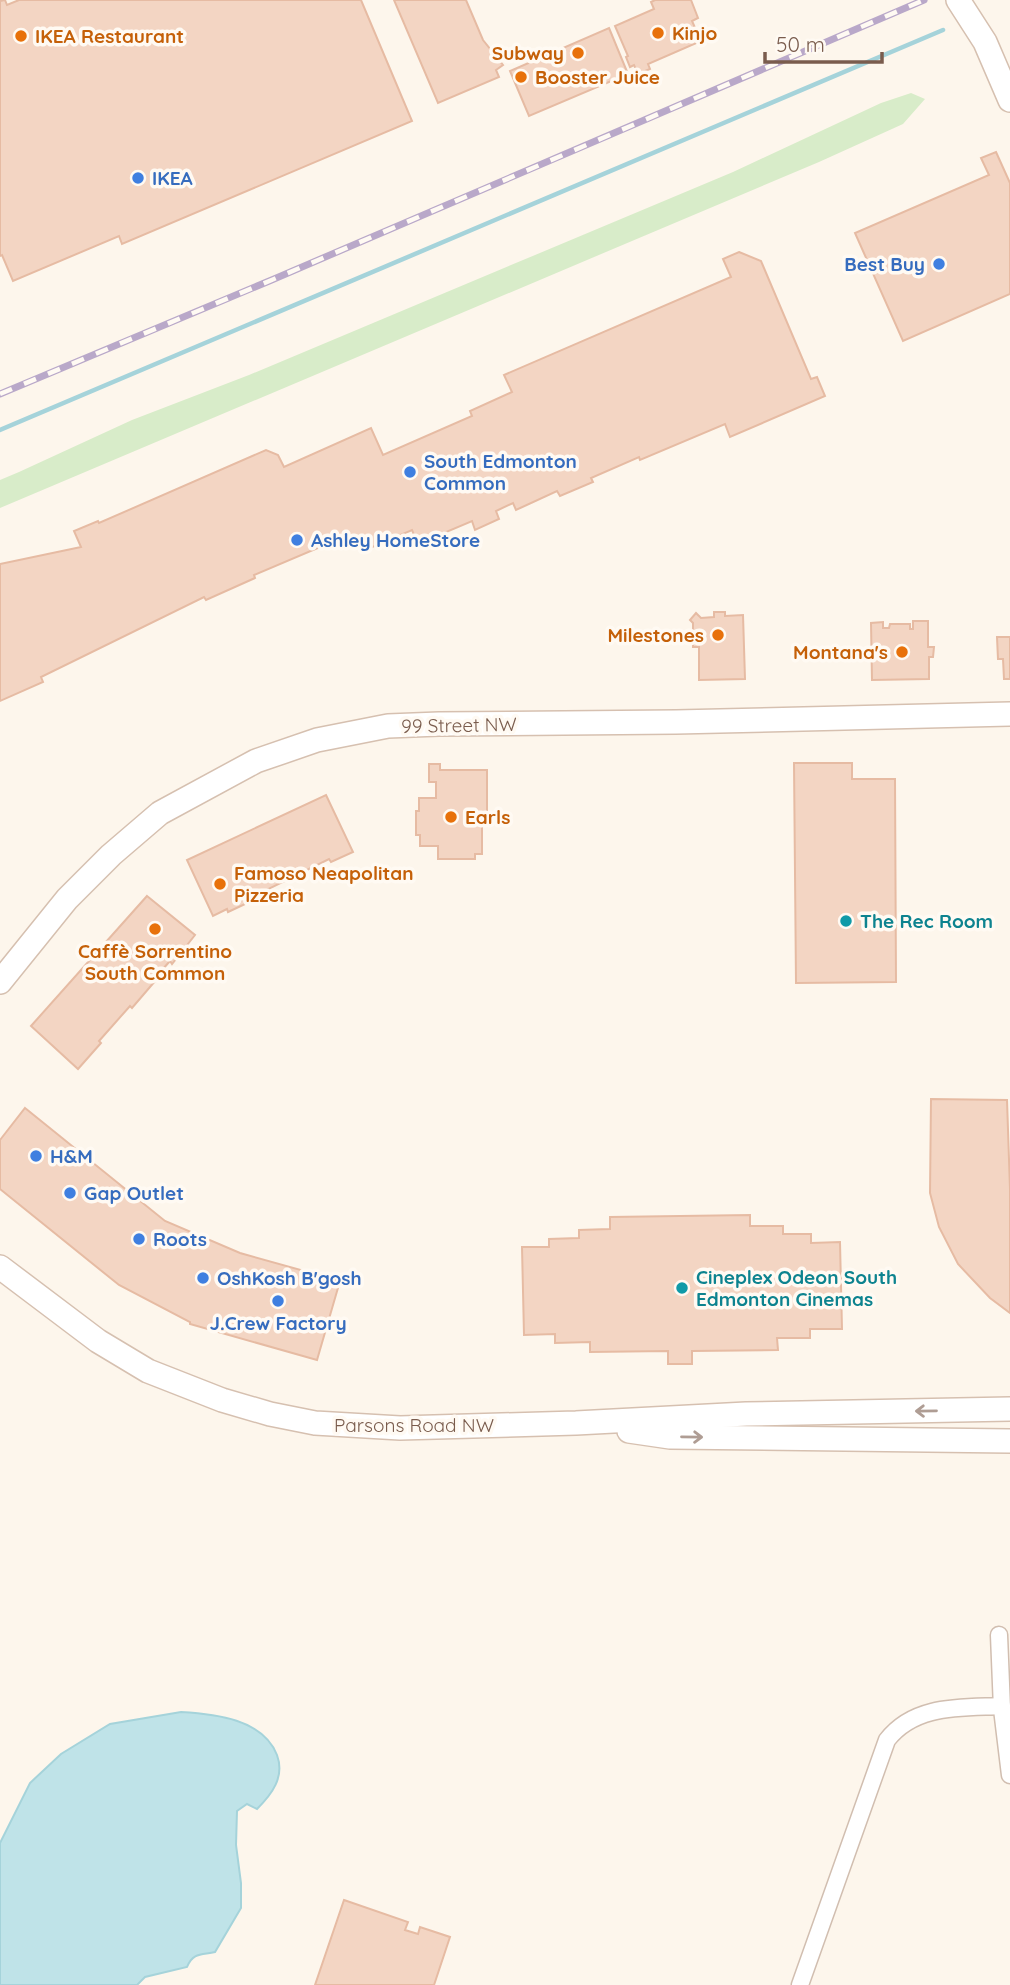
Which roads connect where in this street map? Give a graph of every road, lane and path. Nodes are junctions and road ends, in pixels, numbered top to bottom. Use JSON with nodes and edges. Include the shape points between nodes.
{"nodes":[{"id":1,"x":958,"y":0,"type":"edge"},
{"id":2,"x":979,"y":0,"type":"edge"},
{"id":3,"x":985,"y":42,"type":"junction"},
{"id":4,"x":1010,"y":100,"type":"edge"},
{"id":5,"x":1010,"y":714,"type":"edge"},
{"id":6,"x":0,"y":982,"type":"edge"},
{"id":7,"x":0,"y":1267,"type":"edge"},
{"id":8,"x":1010,"y":1409,"type":"edge"},
{"id":9,"x":576,"y":1423,"type":"junction"},
{"id":10,"x":1010,"y":1441,"type":"edge"},
{"id":11,"x":999,"y":1635,"type":"dead end"},
{"id":12,"x":1002,"y":1706,"type":"junction"},
{"id":13,"x":1010,"y":1775,"type":"edge"},
{"id":14,"x":800,"y":1985,"type":"edge"}],
"edges":[{"from":1,"to":3,"type":"main road"},
{"from":2,"to":3,"type":"main road"},
{"from":3,"to":4,"type":"main road"},
{"from":5,"to":6,"type":"main road","name":"99 Street NW","via":[[439,724],[388,726],[317,740],[256,761],[160,813],[67,900]]},
{"from":7,"to":9,"type":"main road","name":"Parsons Road NW","via":[[99,1341],[148,1371],[270,1414],[366,1427]]},
{"from":8,"to":9,"type":"main road","name":"Parsons Road NW","one_way":true,"via":[[746,1414]]},
{"from":9,"to":10,"type":"main road","name":"Parsons Road NW","one_way":true,"via":[[670,1437]]},
{"from":11,"to":12,"type":"street"},
{"from":12,"to":13,"type":"street"},
{"from":12,"to":14,"type":"street","via":[[935,1710],[902,1725],[887,1740]]}]}
